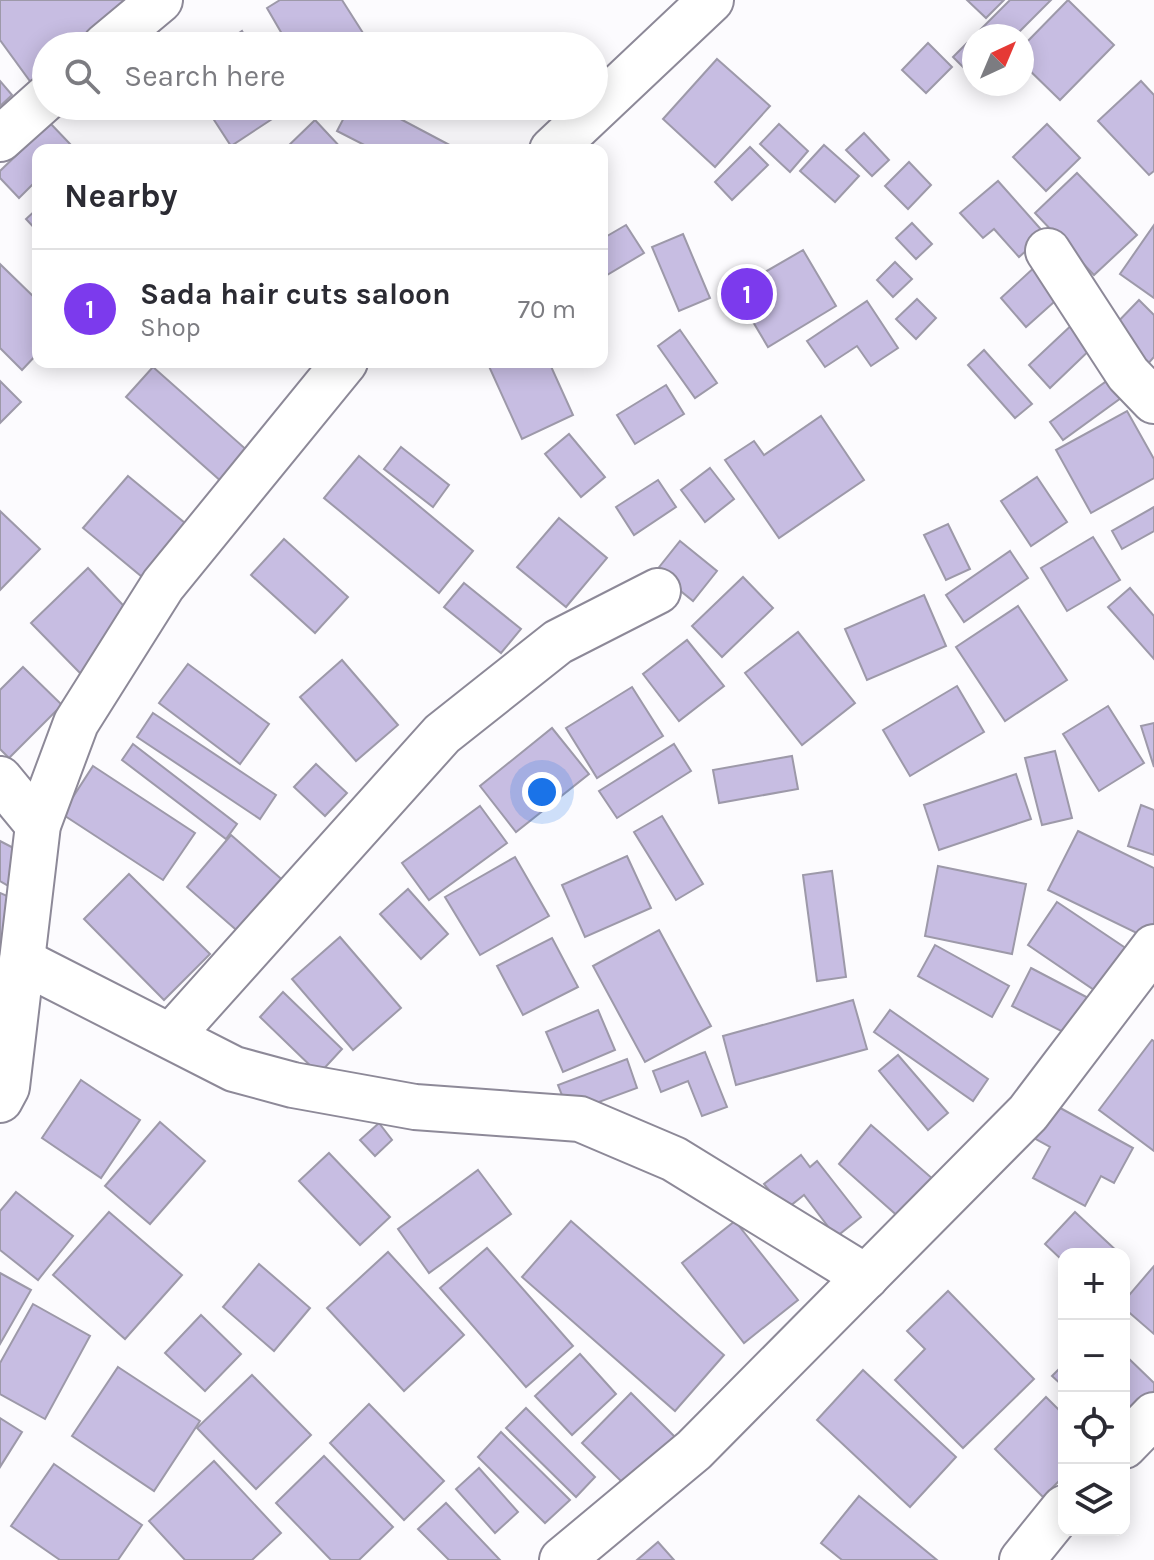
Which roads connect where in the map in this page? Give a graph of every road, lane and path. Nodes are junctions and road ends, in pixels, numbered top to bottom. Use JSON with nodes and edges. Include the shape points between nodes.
{"nodes":[{"id":1,"x":148,"y":3,"type":"edge"},
{"id":2,"x":686,"y":6,"type":"edge"},
{"id":3,"x":119,"y":32,"type":"edge"},
{"id":4,"x":608,"y":90,"type":"edge"},
{"id":5,"x":32,"y":110,"type":"edge"},
{"id":6,"x":580,"y":120,"type":"edge"},
{"id":7,"x":0,"y":139,"type":"edge"},
{"id":8,"x":558,"y":144,"type":"edge"},
{"id":9,"x":1048,"y":251,"type":"dead end"},
{"id":10,"x":340,"y":368,"type":"edge"},
{"id":11,"x":1154,"y":401,"type":"edge"},
{"id":12,"x":658,"y":591,"type":"dead end"},
{"id":13,"x":0,"y":779,"type":"edge"},
{"id":14,"x":38,"y":825,"type":"junction"},
{"id":15,"x":1154,"y":947,"type":"edge"},
{"id":16,"x":22,"y":961,"type":"junction"},
{"id":17,"x":171,"y":1036,"type":"junction"},
{"id":18,"x":0,"y":1100,"type":"edge"},
{"id":19,"x":866,"y":1277,"type":"junction"},
{"id":20,"x":1154,"y":1415,"type":"edge"},
{"id":21,"x":1130,"y":1440,"type":"edge"},
{"id":22,"x":1058,"y":1515,"type":"edge"},
{"id":23,"x":562,"y":1560,"type":"edge"},
{"id":24,"x":1022,"y":1560,"type":"edge"}],
"edges":[{"from":1,"to":3,"type":"street"},
{"from":2,"to":4,"type":"street"},
{"from":5,"to":7,"type":"street"},
{"from":6,"to":8,"type":"street"},
{"from":9,"to":11,"type":"street","via":[[1128,374]]},
{"from":10,"to":14,"type":"street","via":[[163,585],[76,723]]},
{"from":12,"to":17,"type":"street","via":[[558,642],[442,734]]},
{"from":13,"to":14,"type":"street"},
{"from":14,"to":16,"type":"street"},
{"from":15,"to":19,"type":"street","via":[[1028,1113]]},
{"from":16,"to":17,"type":"street"},
{"from":16,"to":18,"type":"street","via":[[7,1087]]},
{"from":17,"to":19,"type":"street","via":[[234,1069],[293,1085],[415,1107],[580,1119],[674,1159]]},
{"from":19,"to":23,"type":"street","via":[[694,1450]]},
{"from":20,"to":21,"type":"street"},
{"from":22,"to":24,"type":"street"}]}
